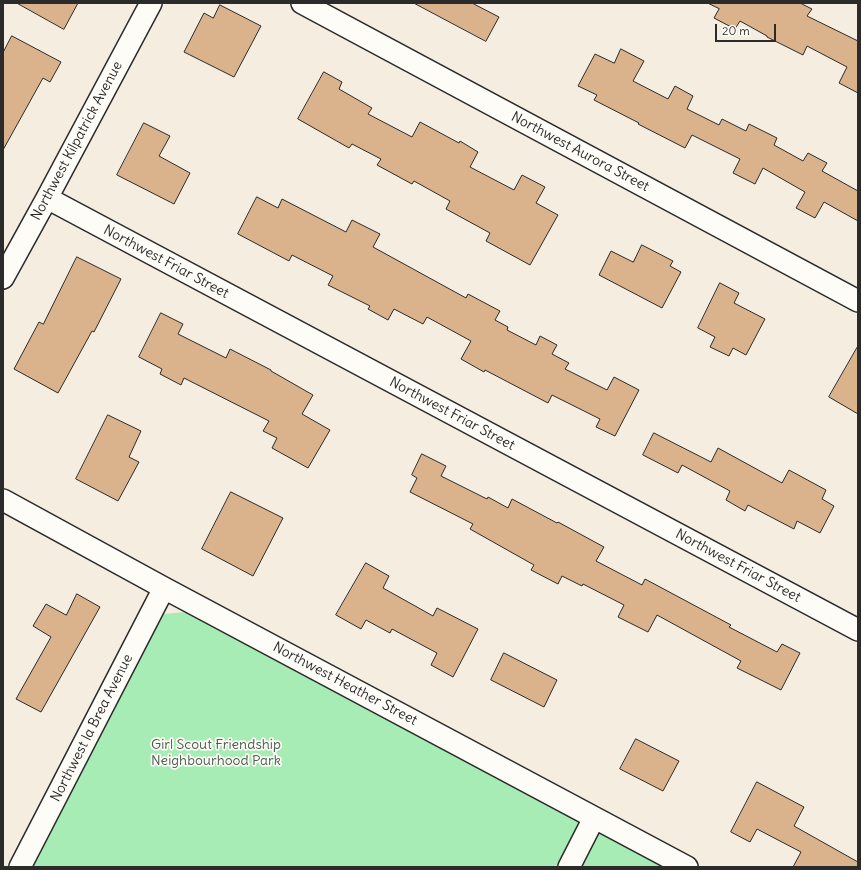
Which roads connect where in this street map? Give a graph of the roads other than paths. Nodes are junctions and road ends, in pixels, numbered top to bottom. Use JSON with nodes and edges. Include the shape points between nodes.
{"nodes":[{"id":1,"x":151,"y":3,"type":"edge"},
{"id":2,"x":302,"y":3,"type":"edge"},
{"id":3,"x":47,"y":198,"type":"junction"},
{"id":4,"x":3,"y":278,"type":"edge"},
{"id":5,"x":858,"y":301,"type":"edge"},
{"id":6,"x":3,"y":500,"type":"edge"},
{"id":7,"x":164,"y":588,"type":"junction"},
{"id":8,"x":858,"y":630,"type":"edge"},
{"id":9,"x":594,"y":818,"type":"junction"},
{"id":10,"x":20,"y":867,"type":"edge"},
{"id":11,"x":569,"y":867,"type":"edge"},
{"id":12,"x":687,"y":867,"type":"edge"}],
"edges":[{"from":1,"to":3,"type":"street","name":"Northwest Kilpatrick Avenue"},
{"from":2,"to":5,"type":"street","name":"Northwest Aurora Street"},
{"from":3,"to":4,"type":"street","name":"Northwest Kilpatrick Avenue"},
{"from":3,"to":8,"type":"street","name":"Northwest Friar Street"},
{"from":6,"to":7,"type":"street","name":"Northwest Heather Street"},
{"from":7,"to":9,"type":"street","name":"Northwest Heather Street"},
{"from":7,"to":10,"type":"street","name":"Northwest la Brea Avenue"},
{"from":9,"to":11,"type":"street"},
{"from":9,"to":12,"type":"street","name":"Northwest Heather Street"}]}
